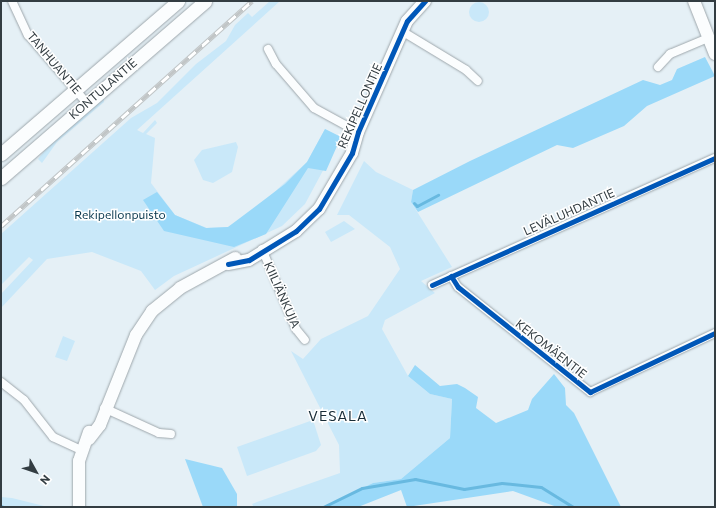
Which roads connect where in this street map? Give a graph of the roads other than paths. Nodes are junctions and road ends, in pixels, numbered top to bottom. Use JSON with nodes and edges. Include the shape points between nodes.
{"nodes":[{"id":1,"x":12,"y":1,"type":"edge"},
{"id":2,"x":178,"y":1,"type":"edge"},
{"id":3,"x":205,"y":1,"type":"edge"},
{"id":4,"x":694,"y":1,"type":"edge"},
{"id":5,"x":424,"y":3,"type":"edge"},
{"id":6,"x":405,"y":33,"type":"junction"},
{"id":7,"x":708,"y":38,"type":"junction"},
{"id":8,"x":268,"y":49,"type":"dead end"},
{"id":9,"x":715,"y":54,"type":"edge"},
{"id":10,"x":658,"y":67,"type":"dead end"},
{"id":11,"x":478,"y":81,"type":"dead end"},
{"id":12,"x":76,"y":90,"type":"junction"},
{"id":13,"x":87,"y":103,"type":"junction"},
{"id":14,"x":358,"y":132,"type":"junction"},
{"id":15,"x":1,"y":154,"type":"edge"},
{"id":16,"x":715,"y":158,"type":"edge"},
{"id":17,"x":1,"y":178,"type":"edge"},
{"id":18,"x":262,"y":249,"type":"junction"},
{"id":19,"x":452,"y":276,"type":"junction"},
{"id":20,"x":432,"y":285,"type":"dead end"},
{"id":21,"x":715,"y":333,"type":"edge"},
{"id":22,"x":305,"y":340,"type":"dead end"},
{"id":23,"x":1,"y":382,"type":"edge"},
{"id":24,"x":104,"y":408,"type":"junction"},
{"id":25,"x":171,"y":434,"type":"dead end"},
{"id":26,"x":83,"y":451,"type":"junction"},
{"id":27,"x":79,"y":507,"type":"edge"}],
"edges":[{"from":1,"to":12,"type":"street","name":"TANHUANTIE","via":[[28,35]]},
{"from":2,"to":12,"type":"main road","name":"KONTULANTIE"},
{"from":3,"to":13,"type":"main road","name":"KONTULANTIE"},
{"from":4,"to":7,"type":"street"},
{"from":5,"to":6,"type":"street","name":"REKIPELLONTIE","via":[[417,20]]},
{"from":6,"to":11,"type":"street","via":[[466,70]]},
{"from":6,"to":14,"type":"street","name":"REKIPELLONTIE"},
{"from":7,"to":9,"type":"street"},
{"from":7,"to":10,"type":"street","via":[[670,54]]},
{"from":8,"to":14,"type":"street","via":[[276,64],[314,108]]},
{"from":12,"to":13,"type":"street","name":"TANHUANTIE"},
{"from":12,"to":15,"type":"main road","name":"KONTULANTIE"},
{"from":13,"to":17,"type":"main road","name":"KONTULANTIE"},
{"from":14,"to":18,"type":"street","name":"REKIPELLONTIE","via":[[352,153],[344,161],[327,196],[309,220]]},
{"from":16,"to":19,"type":"street","name":"LEVÄLUHDANTIE"},
{"from":18,"to":22,"type":"street","name":"KIILIÄNKUJA","via":[[296,329]]},
{"from":18,"to":24,"type":"street","name":"REKIPELLONTIE","via":[[239,264],[228,264],[180,288],[152,311],[136,335]]},
{"from":19,"to":20,"type":"street","name":"LEVÄLUHDANTIE"},
{"from":19,"to":21,"type":"street","name":"KEKOMÄENTIE","via":[[458,287],[590,392]]},
{"from":23,"to":26,"type":"street","via":[[20,396],[53,437]]},
{"from":24,"to":25,"type":"street","via":[[158,433]]},
{"from":24,"to":26,"type":"street","name":"REKIPELLONTIE","via":[[100,425],[88,439]]},
{"from":26,"to":27,"type":"street","name":"REKIPELLONTIE","via":[[77,478]]}]}
